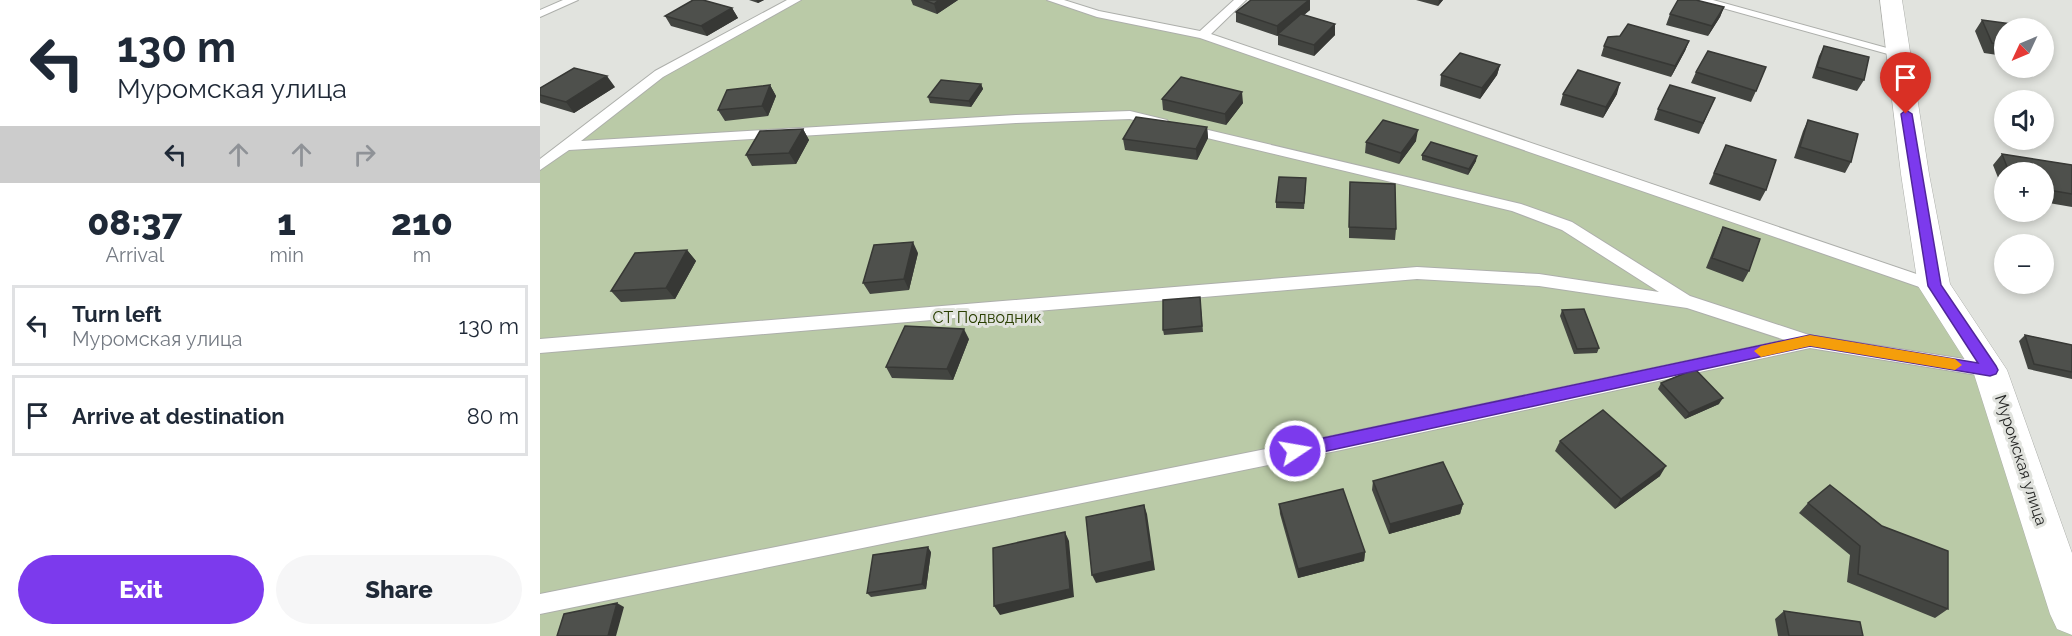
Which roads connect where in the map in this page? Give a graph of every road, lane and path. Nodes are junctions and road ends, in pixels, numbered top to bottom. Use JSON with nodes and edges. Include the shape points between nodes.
{"nodes":[{"id":1,"x":572,"y":0,"type":"edge"},
{"id":2,"x":795,"y":0,"type":"edge"},
{"id":3,"x":1053,"y":0,"type":"edge"},
{"id":4,"x":1240,"y":0,"type":"edge"},
{"id":5,"x":1700,"y":0,"type":"edge"},
{"id":6,"x":1891,"y":0,"type":"edge"},
{"id":7,"x":540,"y":14,"type":"edge"},
{"id":8,"x":1203,"y":35,"type":"junction"},
{"id":9,"x":1899,"y":53,"type":"junction"},
{"id":10,"x":568,"y":146,"type":"junction"},
{"id":11,"x":540,"y":166,"type":"edge"},
{"id":12,"x":1934,"y":286,"type":"junction"},
{"id":13,"x":1688,"y":302,"type":"junction"},
{"id":14,"x":1810,"y":341,"type":"junction"},
{"id":15,"x":540,"y":346,"type":"edge"},
{"id":16,"x":1990,"y":370,"type":"junction"},
{"id":17,"x":540,"y":604,"type":"edge"},
{"id":18,"x":2072,"y":614,"type":"edge"}],
"edges":[{"from":1,"to":7,"type":"lane"},
{"from":2,"to":10,"type":"lane","via":[[659,74]]},
{"from":3,"to":8,"type":"lane","via":[[1097,14]]},
{"from":4,"to":8,"type":"lane"},
{"from":5,"to":9,"type":"lane"},
{"from":6,"to":9,"type":"street","name":"Муромская улица"},
{"from":8,"to":12,"type":"lane"},
{"from":9,"to":12,"type":"street","name":"Муромская улица","via":[[1914,174]]},
{"from":10,"to":11,"type":"lane"},
{"from":10,"to":13,"type":"lane","via":[[1130,115],[1516,207],[1568,226]]},
{"from":12,"to":16,"type":"street","name":"Муромская улица"},
{"from":13,"to":14,"type":"lane"},
{"from":13,"to":15,"type":"lane","via":[[1539,280],[1417,273]]},
{"from":14,"to":16,"type":"lane"},
{"from":14,"to":17,"type":"lane","via":[[1341,442]]},
{"from":16,"to":18,"type":"street","name":"Муромская улица"}]}
